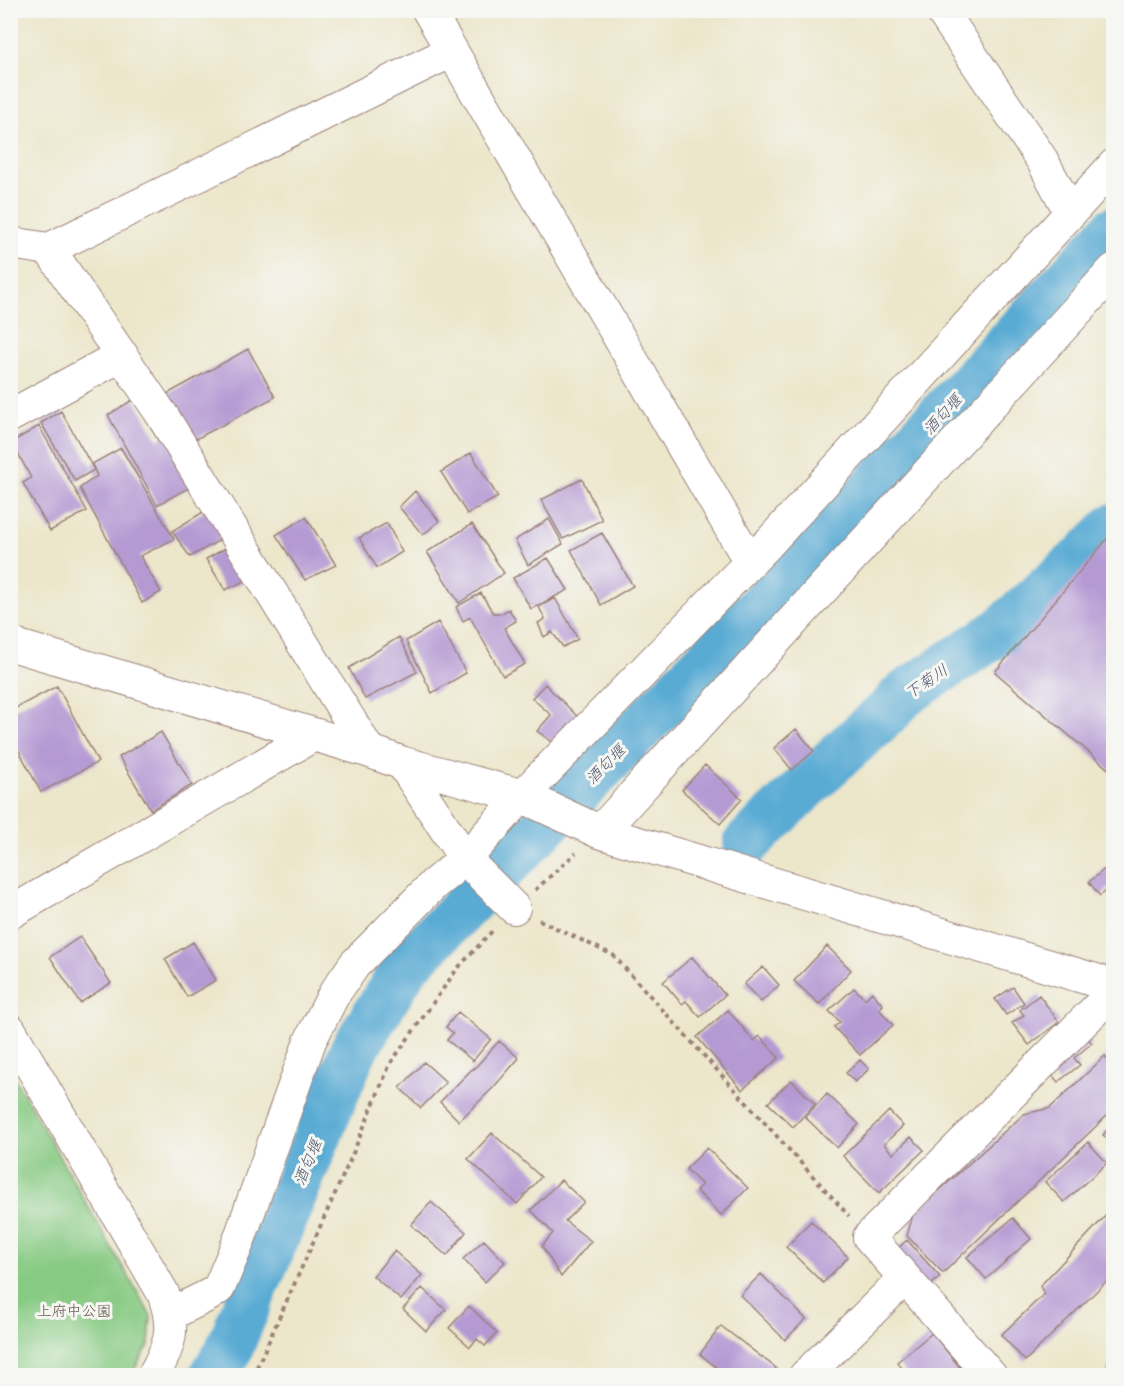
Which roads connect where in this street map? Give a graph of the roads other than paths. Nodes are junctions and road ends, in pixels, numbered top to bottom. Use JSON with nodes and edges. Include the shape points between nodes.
{"nodes":[{"id":1,"x":428,"y":10,"type":"edge"},
{"id":2,"x":941,"y":10,"type":"edge"},
{"id":3,"x":452,"y":51,"type":"junction"},
{"id":4,"x":1113,"y":165,"type":"edge"},
{"id":5,"x":1070,"y":212,"type":"junction"},
{"id":6,"x":10,"y":243,"type":"edge"},
{"id":7,"x":49,"y":249,"type":"junction"},
{"id":8,"x":1113,"y":270,"type":"edge"},
{"id":9,"x":122,"y":355,"type":"junction"},
{"id":10,"x":10,"y":416,"type":"edge"},
{"id":11,"x":750,"y":562,"type":"junction"},
{"id":12,"x":10,"y":644,"type":"edge"},
{"id":13,"x":314,"y":735,"type":"junction"},
{"id":14,"x":369,"y":751,"type":"junction"},
{"id":15,"x":402,"y":764,"type":"junction"},
{"id":16,"x":523,"y":796,"type":"junction"},
{"id":17,"x":599,"y":832,"type":"junction"},
{"id":18,"x":465,"y":859,"type":"junction"},
{"id":19,"x":514,"y":908,"type":"road end"},
{"id":20,"x":10,"y":913,"type":"edge"},
{"id":21,"x":1113,"y":986,"type":"edge"},
{"id":22,"x":1113,"y":992,"type":"edge"},
{"id":23,"x":10,"y":1030,"type":"edge"},
{"id":24,"x":905,"y":1278,"type":"junction"},
{"id":25,"x":171,"y":1314,"type":"junction"},
{"id":26,"x":153,"y":1376,"type":"edge"},
{"id":27,"x":805,"y":1376,"type":"edge"},
{"id":28,"x":991,"y":1376,"type":"edge"}],
"edges":[{"from":1,"to":3,"type":"street"},
{"from":2,"to":5,"type":"street","via":[[1042,160]]},
{"from":3,"to":7,"type":"street"},
{"from":3,"to":11,"type":"street"},
{"from":4,"to":5,"type":"street"},
{"from":5,"to":11,"type":"street"},
{"from":6,"to":7,"type":"street"},
{"from":7,"to":9,"type":"street"},
{"from":8,"to":17,"type":"street"},
{"from":9,"to":10,"type":"street"},
{"from":9,"to":14,"type":"street"},
{"from":11,"to":16,"type":"street"},
{"from":12,"to":13,"type":"street"},
{"from":13,"to":14,"type":"street"},
{"from":13,"to":20,"type":"street"},
{"from":14,"to":15,"type":"street"},
{"from":15,"to":16,"type":"street"},
{"from":15,"to":18,"type":"street"},
{"from":16,"to":17,"type":"street"},
{"from":16,"to":18,"type":"street"},
{"from":17,"to":21,"type":"street"},
{"from":18,"to":19,"type":"street"},
{"from":18,"to":25,"type":"street","via":[[434,884],[355,964],[334,994],[310,1041],[219,1288]]},
{"from":22,"to":24,"type":"street","via":[[869,1237]]},
{"from":23,"to":25,"type":"street","via":[[164,1293]]},
{"from":24,"to":27,"type":"street"},
{"from":24,"to":28,"type":"street"},
{"from":25,"to":26,"type":"street","via":[[165,1355]]}]}
